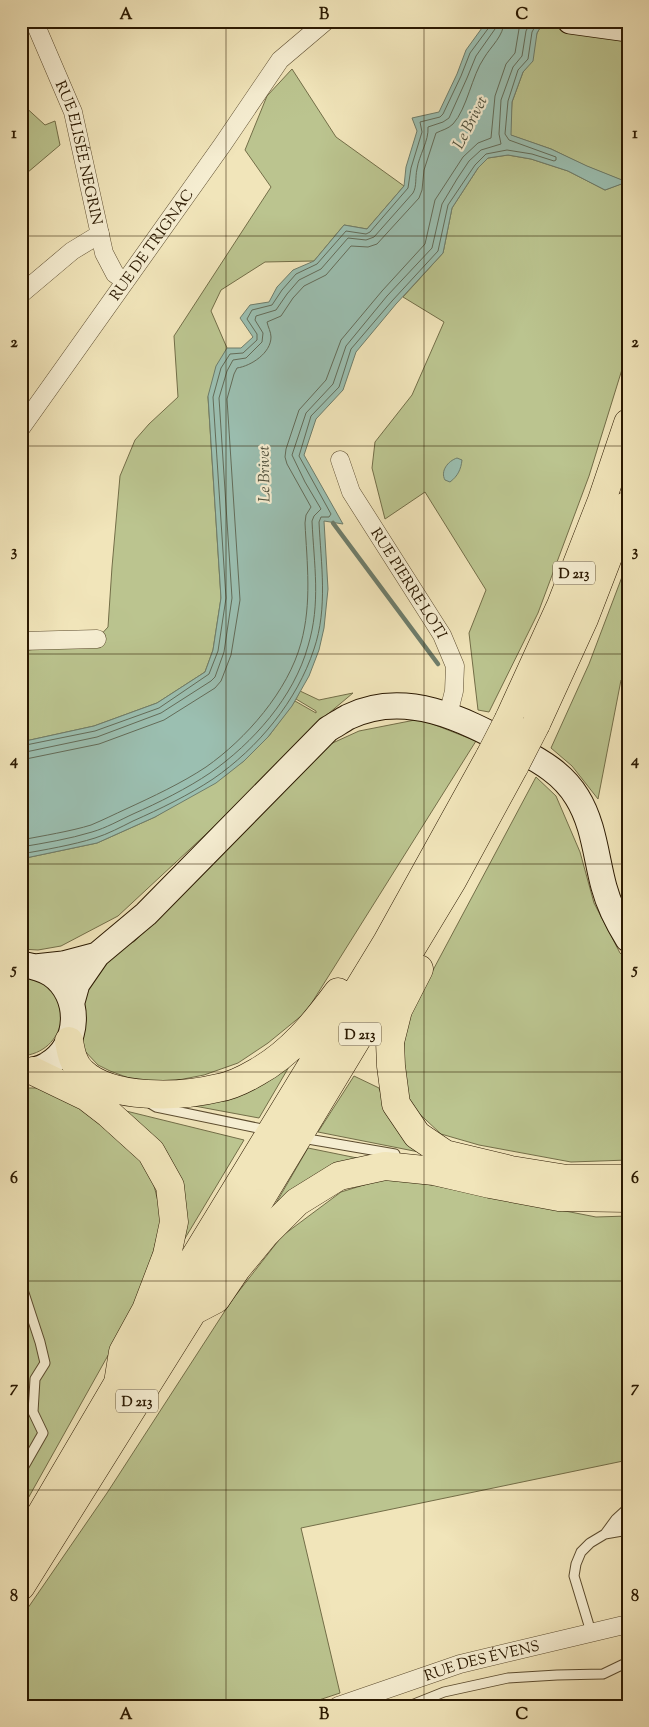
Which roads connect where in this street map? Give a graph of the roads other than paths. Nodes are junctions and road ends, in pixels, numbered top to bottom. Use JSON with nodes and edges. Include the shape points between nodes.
{"nodes":[{"id":1,"x":34,"y":21,"type":"edge"},
{"id":2,"x":326,"y":21,"type":"edge"},
{"id":3,"x":576,"y":22,"type":"edge"},
{"id":4,"x":628,"y":29,"type":"edge"},
{"id":5,"x":100,"y":234,"type":"junction"},
{"id":6,"x":125,"y":281,"type":"junction"},
{"id":7,"x":21,"y":294,"type":"edge"},
{"id":8,"x":628,"y":423,"type":"edge"},
{"id":9,"x":21,"y":428,"type":"edge"},
{"id":10,"x":340,"y":460,"type":"dead end"},
{"id":11,"x":628,"y":505,"type":"edge"},
{"id":12,"x":97,"y":639,"type":"dead end"},
{"id":13,"x":21,"y":641,"type":"edge"},
{"id":14,"x":448,"y":715,"type":"junction"},
{"id":15,"x":502,"y":760,"type":"junction"},
{"id":16,"x":441,"y":874,"type":"junction"},
{"id":17,"x":628,"y":939,"type":"edge"},
{"id":18,"x":97,"y":955,"type":"junction"},
{"id":19,"x":28,"y":965,"type":"edge"},
{"id":20,"x":72,"y":1002,"type":"junction"},
{"id":21,"x":70,"y":1041,"type":"junction"},
{"id":22,"x":27,"y":1072,"type":"edge"},
{"id":23,"x":129,"y":1092,"type":"junction"},
{"id":24,"x":284,"y":1134,"type":"junction"},
{"id":25,"x":401,"y":1156,"type":"dead end"},
{"id":26,"x":628,"y":1179,"type":"edge"},
{"id":27,"x":628,"y":1198,"type":"edge"},
{"id":28,"x":21,"y":1284,"type":"edge"},
{"id":29,"x":193,"y":1311,"type":"junction"},
{"id":30,"x":118,"y":1383,"type":"junction"},
{"id":31,"x":23,"y":1468,"type":"dead end"},
{"id":32,"x":628,"y":1508,"type":"edge"},
{"id":33,"x":628,"y":1519,"type":"edge"},
{"id":34,"x":628,"y":1525,"type":"edge"},
{"id":35,"x":628,"y":1530,"type":"edge"},
{"id":36,"x":605,"y":1534,"type":"junction"},
{"id":37,"x":21,"y":1548,"type":"edge"},
{"id":38,"x":21,"y":1586,"type":"edge"},
{"id":39,"x":628,"y":1624,"type":"edge"},
{"id":40,"x":592,"y":1632,"type":"junction"},
{"id":41,"x":628,"y":1662,"type":"edge"},
{"id":42,"x":338,"y":1706,"type":"edge"},
{"id":43,"x":409,"y":1706,"type":"edge"}],
"edges":[{"from":1,"to":5,"type":"street","name":"RUE ELISÉE NEGRIN","via":[[73,112]]},
{"from":2,"to":6,"type":"street","name":"RUE DE TRIGNAC","via":[[280,60]]},
{"from":3,"to":4,"type":"main road"},
{"from":5,"to":6,"type":"street","name":"RUE ELISÉE NEGRIN","via":[[104,253],[114,274]]},
{"from":5,"to":7,"type":"street","via":[[72,251]]},
{"from":6,"to":9,"type":"street","name":"RUE DE TRIGNAC"},
{"from":8,"to":15,"type":"main road","number":"D 213","bridge":true,"via":[[561,605],[509,719]]},
{"from":10,"to":14,"type":"street","name":"RUE PIERRE LOTI","via":[[351,492],[442,635],[455,666],[454,691]]},
{"from":11,"to":15,"type":"main road","number":"D 213","bridge":true,"via":[[584,618],[536,724]]},
{"from":12,"to":13,"type":"street"},
{"from":14,"to":17,"type":"main road","via":[[550,767],[567,782],[589,822],[604,889],[616,920]]},
{"from":14,"to":18,"type":"main road","via":[[410,706],[388,707],[365,711],[328,729],[146,914]]},
{"from":15,"to":16,"type":"main road","number":"D 213"},
{"from":16,"to":23,"type":"main road","via":[[408,884],[316,1021],[277,1059],[258,1072],[219,1088],[172,1094]]},
{"from":16,"to":24,"type":"main road","number":"D 213"},
{"from":16,"to":26,"type":"main road","via":[[450,906],[398,1010],[390,1042],[396,1104],[417,1135],[445,1154],[567,1179]]},
{"from":18,"to":19,"type":"main road","via":[[63,964]]},
{"from":18,"to":20,"type":"main road","via":[[77,984]]},
{"from":19,"to":20,"type":"main road","via":[[51,974],[64,986]]},
{"from":20,"to":21,"type":"main road","via":[[74,1021]]},
{"from":21,"to":22,"type":"main road","via":[[48,1065]]},
{"from":21,"to":23,"type":"main road","via":[[72,1056],[81,1072],[110,1088]]},
{"from":22,"to":30,"type":"main road","via":[[87,1098],[109,1114],[150,1152],[170,1186],[174,1222],[167,1255],[146,1310],[123,1352]]},
{"from":23,"to":24,"type":"lane","via":[[156,1107]]},
{"from":24,"to":25,"type":"lane"},
{"from":24,"to":29,"type":"main road","number":"D 213"},
{"from":24,"to":30,"type":"main road","number":"D 213"},
{"from":27,"to":29,"type":"main road","via":[[559,1197],[490,1184],[426,1166],[385,1166],[339,1176],[297,1202],[259,1241],[216,1299]]},
{"from":28,"to":31,"type":"lane","via":[[45,1363],[35,1379],[33,1412],[43,1433]]},
{"from":29,"to":38,"type":"main road","number":"D 213"},
{"from":30,"to":37,"type":"main road","number":"D 213"},
{"from":32,"to":36,"type":"lane"},
{"from":33,"to":36,"type":"lane"},
{"from":34,"to":36,"type":"lane"},
{"from":35,"to":36,"type":"lane"},
{"from":36,"to":40,"type":"lane","via":[[581,1552],[574,1576]]},
{"from":39,"to":40,"type":"street","name":"RUE DES ÉVENS"},
{"from":40,"to":42,"type":"street","name":"RUE DES ÉVENS","via":[[460,1664]]},
{"from":41,"to":43,"type":"lane","via":[[602,1674],[508,1678],[444,1692]]}]}
